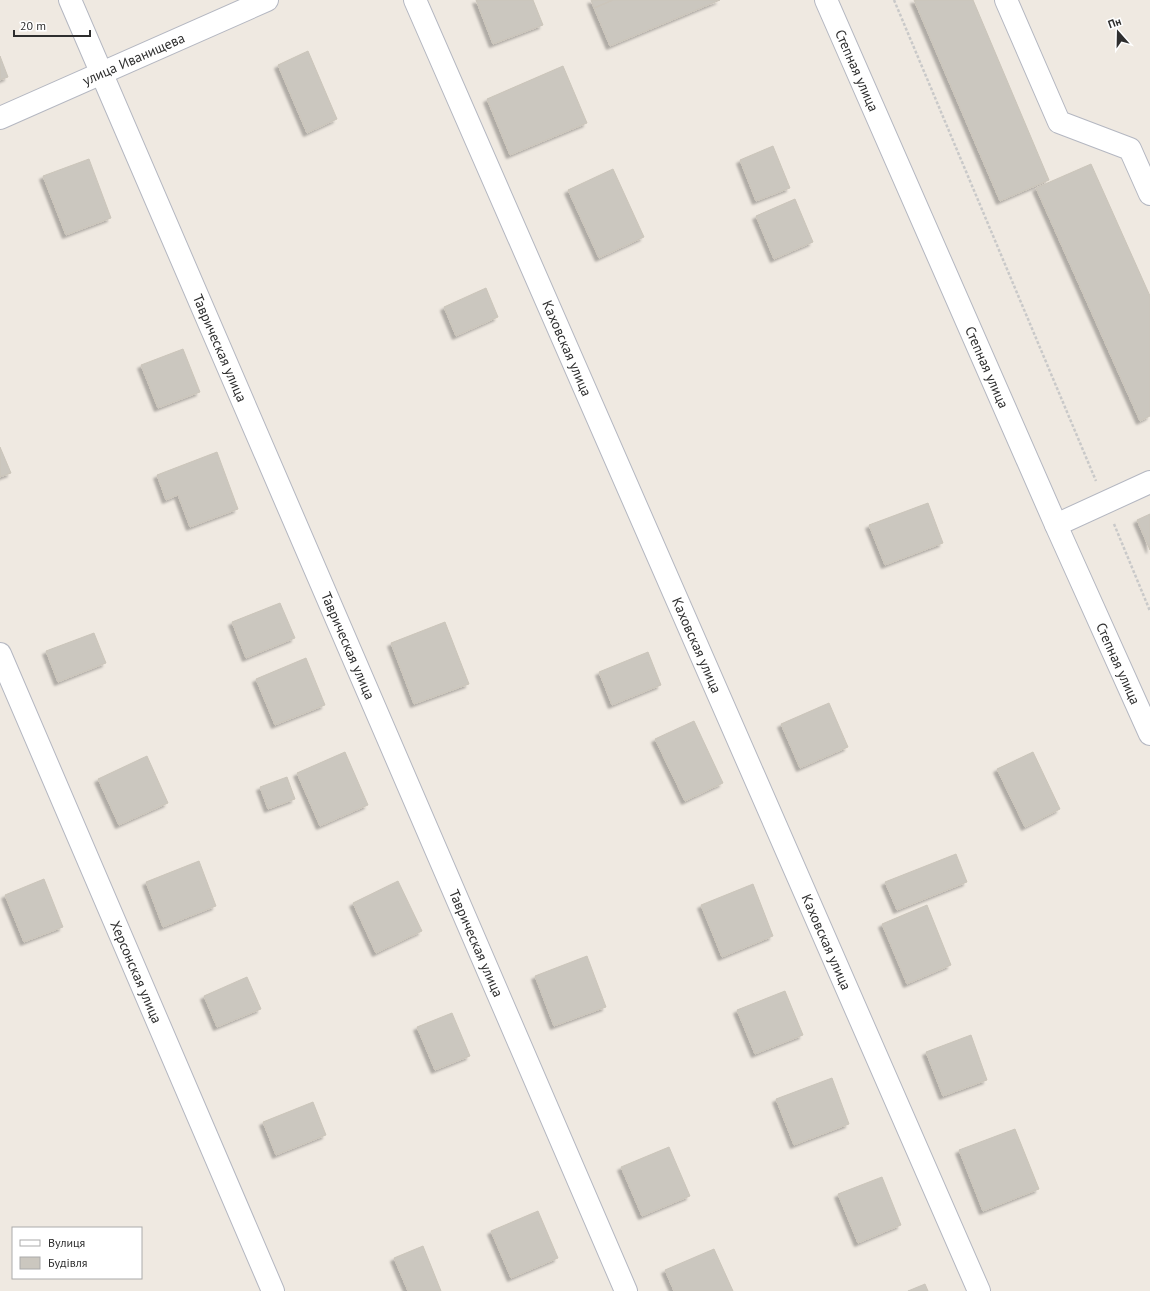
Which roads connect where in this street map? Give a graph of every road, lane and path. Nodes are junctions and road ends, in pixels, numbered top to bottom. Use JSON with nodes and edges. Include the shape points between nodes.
{"nodes":[{"id":1,"x":70,"y":0,"type":"edge"},
{"id":2,"x":267,"y":0,"type":"edge"},
{"id":3,"x":415,"y":0,"type":"edge"},
{"id":4,"x":826,"y":0,"type":"edge"},
{"id":5,"x":894,"y":0,"type":"edge"},
{"id":6,"x":1006,"y":0,"type":"edge"},
{"id":7,"x":102,"y":73,"type":"junction"},
{"id":8,"x":0,"y":118,"type":"edge"},
{"id":9,"x":1150,"y":194,"type":"edge"},
{"id":10,"x":1150,"y":482,"type":"edge"},
{"id":11,"x":1105,"y":503,"type":"junction"},
{"id":12,"x":1056,"y":525,"type":"junction"},
{"id":13,"x":1150,"y":611,"type":"edge"},
{"id":14,"x":0,"y":654,"type":"edge"},
{"id":15,"x":1150,"y":734,"type":"edge"},
{"id":16,"x":273,"y":1291,"type":"edge"},
{"id":17,"x":626,"y":1291,"type":"edge"},
{"id":18,"x":979,"y":1291,"type":"edge"}],
"edges":[{"from":1,"to":7,"type":"street","name":"Таврическая улица"},
{"from":2,"to":7,"type":"street","name":"улица Иванищева"},
{"from":3,"to":18,"type":"street","name":"Каховская улица"},
{"from":4,"to":12,"type":"street","name":"Степная улица"},
{"from":5,"to":11,"type":"path"},
{"from":6,"to":9,"type":"street","via":[[1059,122],[1130,150]]},
{"from":7,"to":8,"type":"street","name":"улица Иванищева"},
{"from":7,"to":17,"type":"street","name":"Таврическая улица"},
{"from":10,"to":11,"type":"street"},
{"from":11,"to":12,"type":"street"},
{"from":11,"to":13,"type":"path"},
{"from":12,"to":15,"type":"street","name":"Степная улица"},
{"from":14,"to":16,"type":"street","name":"Херсонская улица"}]}
